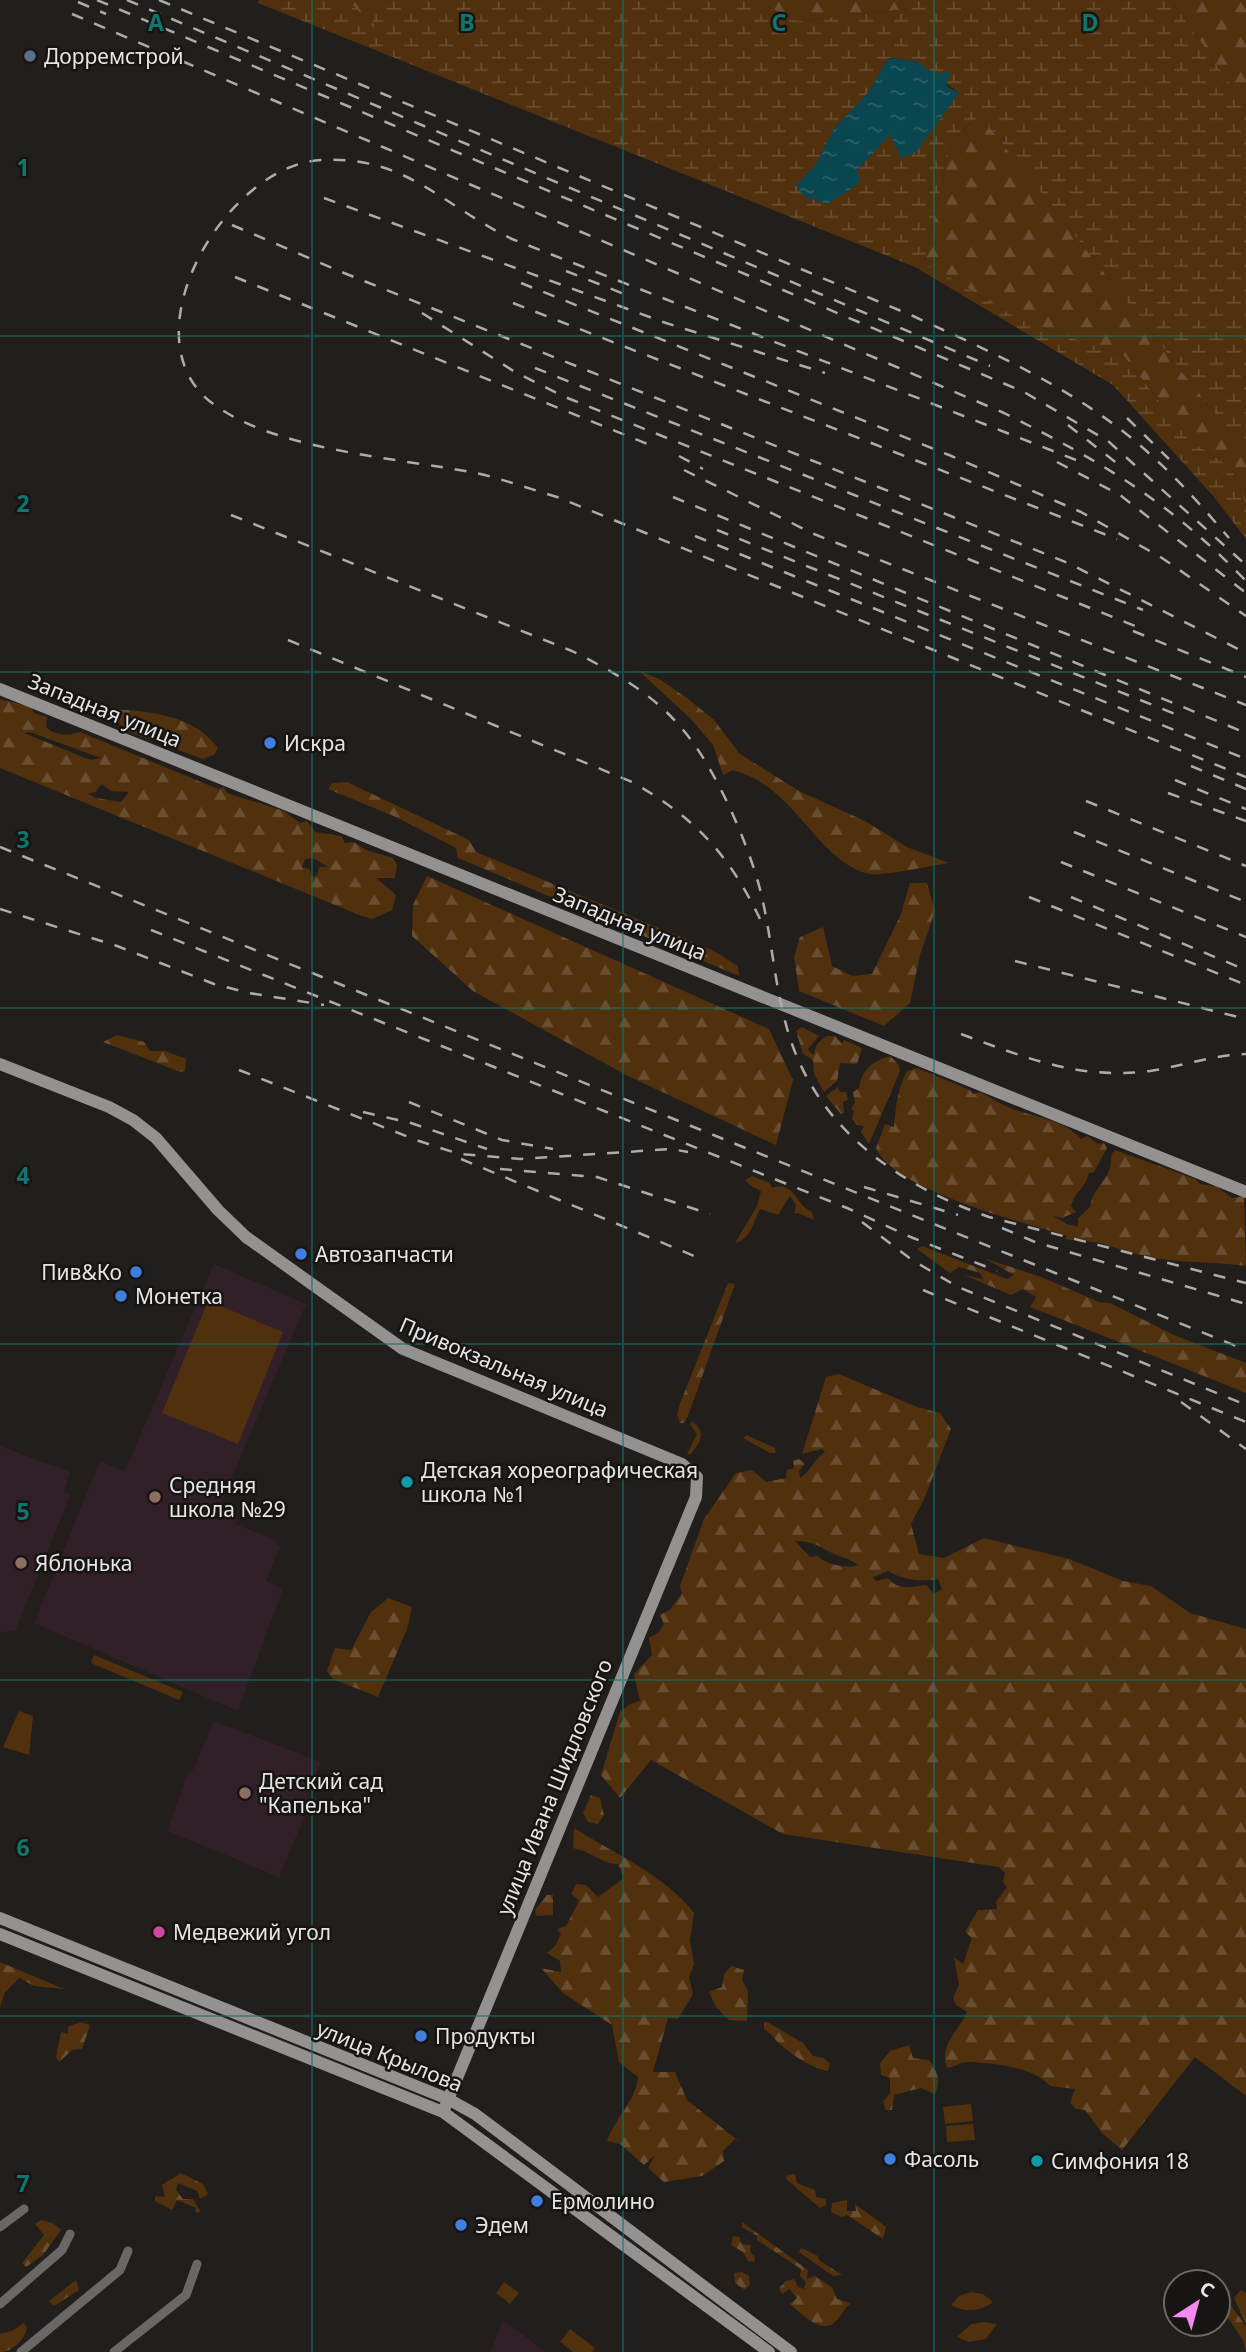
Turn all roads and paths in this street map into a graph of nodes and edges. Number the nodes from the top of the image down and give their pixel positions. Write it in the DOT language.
graph roads {
  1 [pos="0,689"];
  2 [pos="0,1064"];
  3 [pos="1246,1192"];
  4 [pos="697,1477"];
  5 [pos="0,1918"];
  6 [pos="0,1934"];
  7 [pos="448,2099"];
  8 [pos="443,2112"];
  9 [pos="24,2209"];
  10 [pos="0,2227"];
  11 [pos="70,2234"];
  12 [pos="128,2251"];
  13 [pos="197,2264"];
  14 [pos="0,2304"];
  15 [pos="21,2352"];
  16 [pos="114,2352"];
  17 [pos="769,2352"];
  18 [pos="791,2352"];
  1 -- 3 [label="street, Западная улица"];
  2 -- 4 [label="street, Привокзальная улица"];
  4 -- 7 [label="street, улица Ивана Шидловского"];
  5 -- 7 [label="street, улица Крылова"];
  6 -- 8 [label="street, улица Крылова"];
  7 -- 8 [label="street, улица Ивана Шидловского"];
  7 -- 18 [label="street, улица Крылова"];
  8 -- 17 [label="street, улица Крылова"];
  9 -- 10 [label="street"];
  11 -- 14 [label="street"];
  12 -- 15 [label="street"];
  13 -- 16 [label="street"];
}
